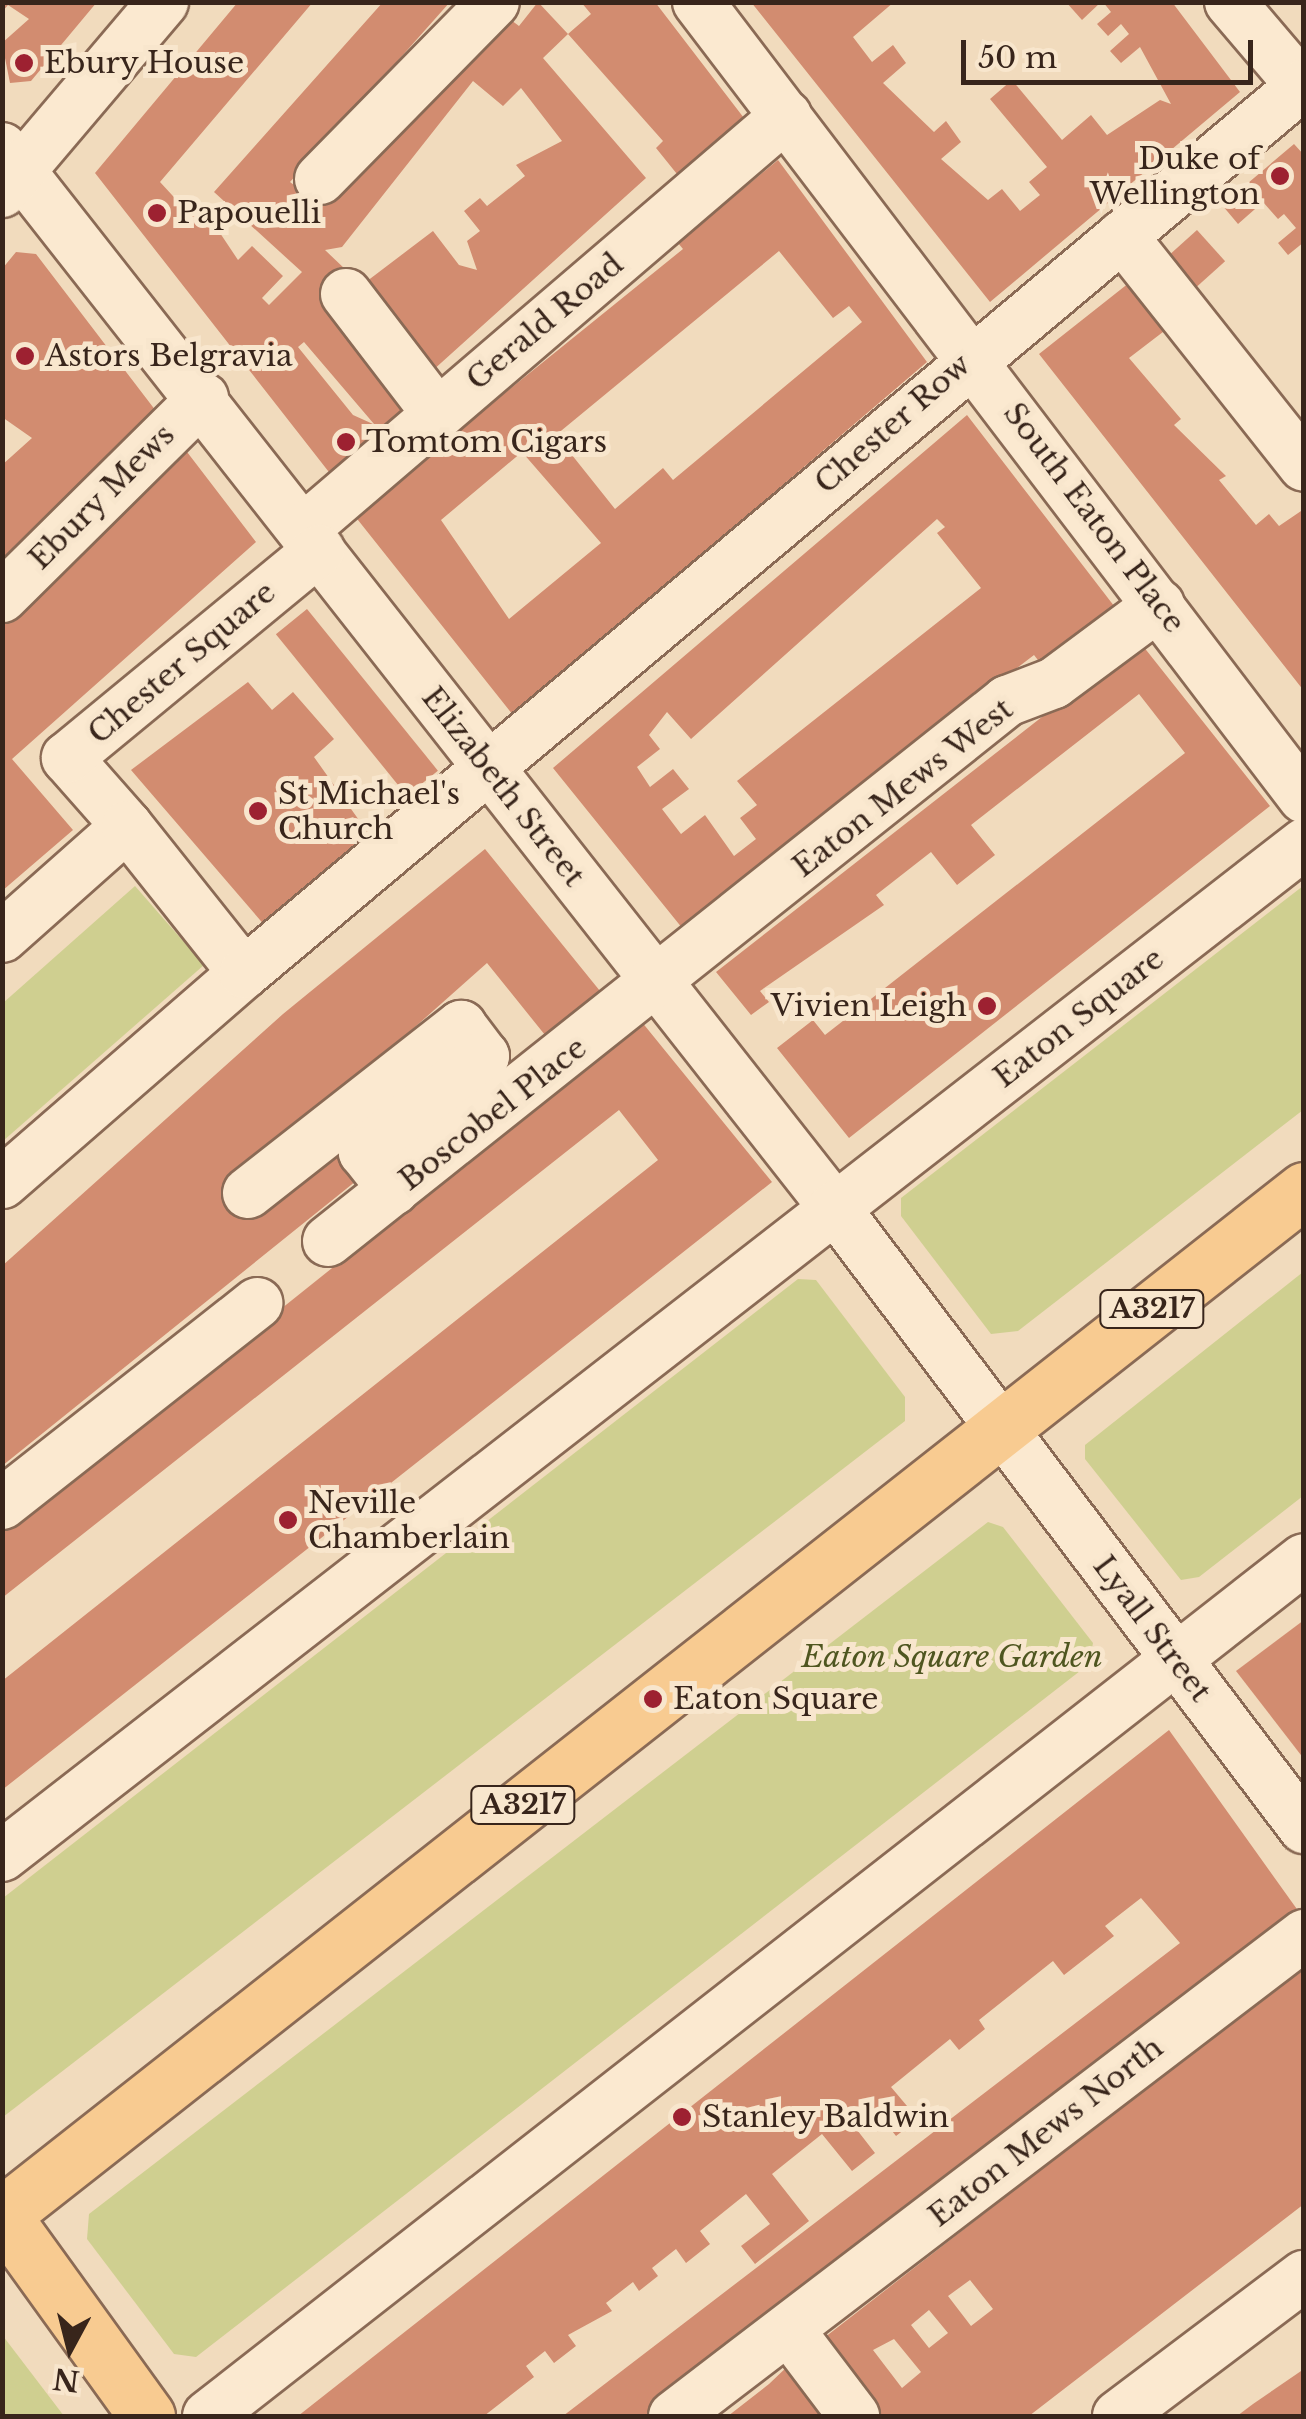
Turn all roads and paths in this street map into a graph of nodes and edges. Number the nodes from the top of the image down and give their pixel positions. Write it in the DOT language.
graph roads {
  1 [pos="163,2"];
  2 [pos="494,2"];
  3 [pos="698,2"];
  4 [pos="1230,2"];
  5 [pos="1303,86"];
  6 [pos="786,116"];
  7 [pos="10,169"];
  8 [pos="320,178"];
  9 [pos="1122,236"];
  10 [pos="346,294"];
  11 [pos="972,356"];
  12 [pos="203,398"];
  13 [pos="437,413"];
  14 [pos="1304,466"];
  15 [pos="312,539"];
  16 [pos="2,597"];
  17 [pos="1159,605"];
  18 [pos="490,771"];
  19 [pos="1304,798"];
  20 [pos="127,826"];
  21 [pos="1304,844"];
  22 [pos="2,937"];
  23 [pos="244,973"];
  24 [pos="658,987"];
  25 [pos="2,1183"];
  26 [pos="394,1190"];
  27 [pos="1304,1190"];
  28 [pos="248,1193"];
  29 [pos="834,1207"];
  30 [pos="328,1241"];
  31 [pos="257,1303"];
  32 [pos="1000,1428"];
  33 [pos="2,1504"];
  34 [pos="1304,1559"];
  35 [pos="1176,1660"];
  36 [pos="1304,1828"];
  37 [pos="2,1856"];
  38 [pos="1304,1934"];
  39 [pos="3,2215"];
  40 [pos="1304,2276"];
  41 [pos="789,2330"];
  42 [pos="147,2416"];
  43 [pos="208,2416"];
  44 [pos="674,2416"];
  45 [pos="854,2416"];
  46 [pos="1118,2416"];
  1 -- 7 [label="street"];
  2 -- 8 [label="street"];
  3 -- 6 [label="street, South Eaton Place"];
  4 -- 5 [label="street"];
  5 -- 9 [label="street, Chester Row"];
  6 -- 11 [label="street, South Eaton Place"];
  6 -- 13 [label="street, Gerald Road"];
  7 -- 12 [label="street, Elizabeth Street"];
  9 -- 11 [label="street, Chester Row"];
  9 -- 14 [label="street"];
  10 -- 13 [label="street"];
  11 -- 17 [label="street, South Eaton Place"];
  11 -- 18 [label="street, Chester Row"];
  12 -- 15 [label="street, Elizabeth Street"];
  12 -- 16 [label="street, Ebury Mews"];
  13 -- 15 [label="street, Gerald Road"];
  15 -- 18 [label="street, Elizabeth Street"];
  15 -- 20 [label="street, Chester Square"];
  17 -- 19 [label="street, South Eaton Place"];
  17 -- 24 [label="street, Eaton Mews West"];
  18 -- 23 [label="street"];
  18 -- 24 [label="street, Elizabeth Street"];
  20 -- 22 [label="street"];
  20 -- 23 [label="street, Chester Square"];
  21 -- 29 [label="street, Eaton Square"];
  23 -- 25 [label="street"];
  24 -- 26 [label="street, Boscobel Place"];
  24 -- 29 [label="street, Elizabeth Street"];
  26 -- 28 [label="street"];
  26 -- 30 [label="street, Boscobel Place"];
  27 -- 32 [label="main road, A3217"];
  29 -- 32 [label="street, Elizabeth Street"];
  29 -- 37 [label="street, Eaton Square"];
  31 -- 33 [label="street"];
  32 -- 35 [label="street, Lyall Street"];
  32 -- 39 [label="main road, A3217"];
  34 -- 35 [label="street"];
  35 -- 36 [label="street, Lyall Street"];
  35 -- 43 [label="street"];
  38 -- 41 [label="street, Eaton Mews North"];
  39 -- 42 [label="main road"];
  40 -- 46 [label="street"];
  41 -- 44 [label="street, Eaton Mews North"];
  41 -- 45 [label="street"];
}
